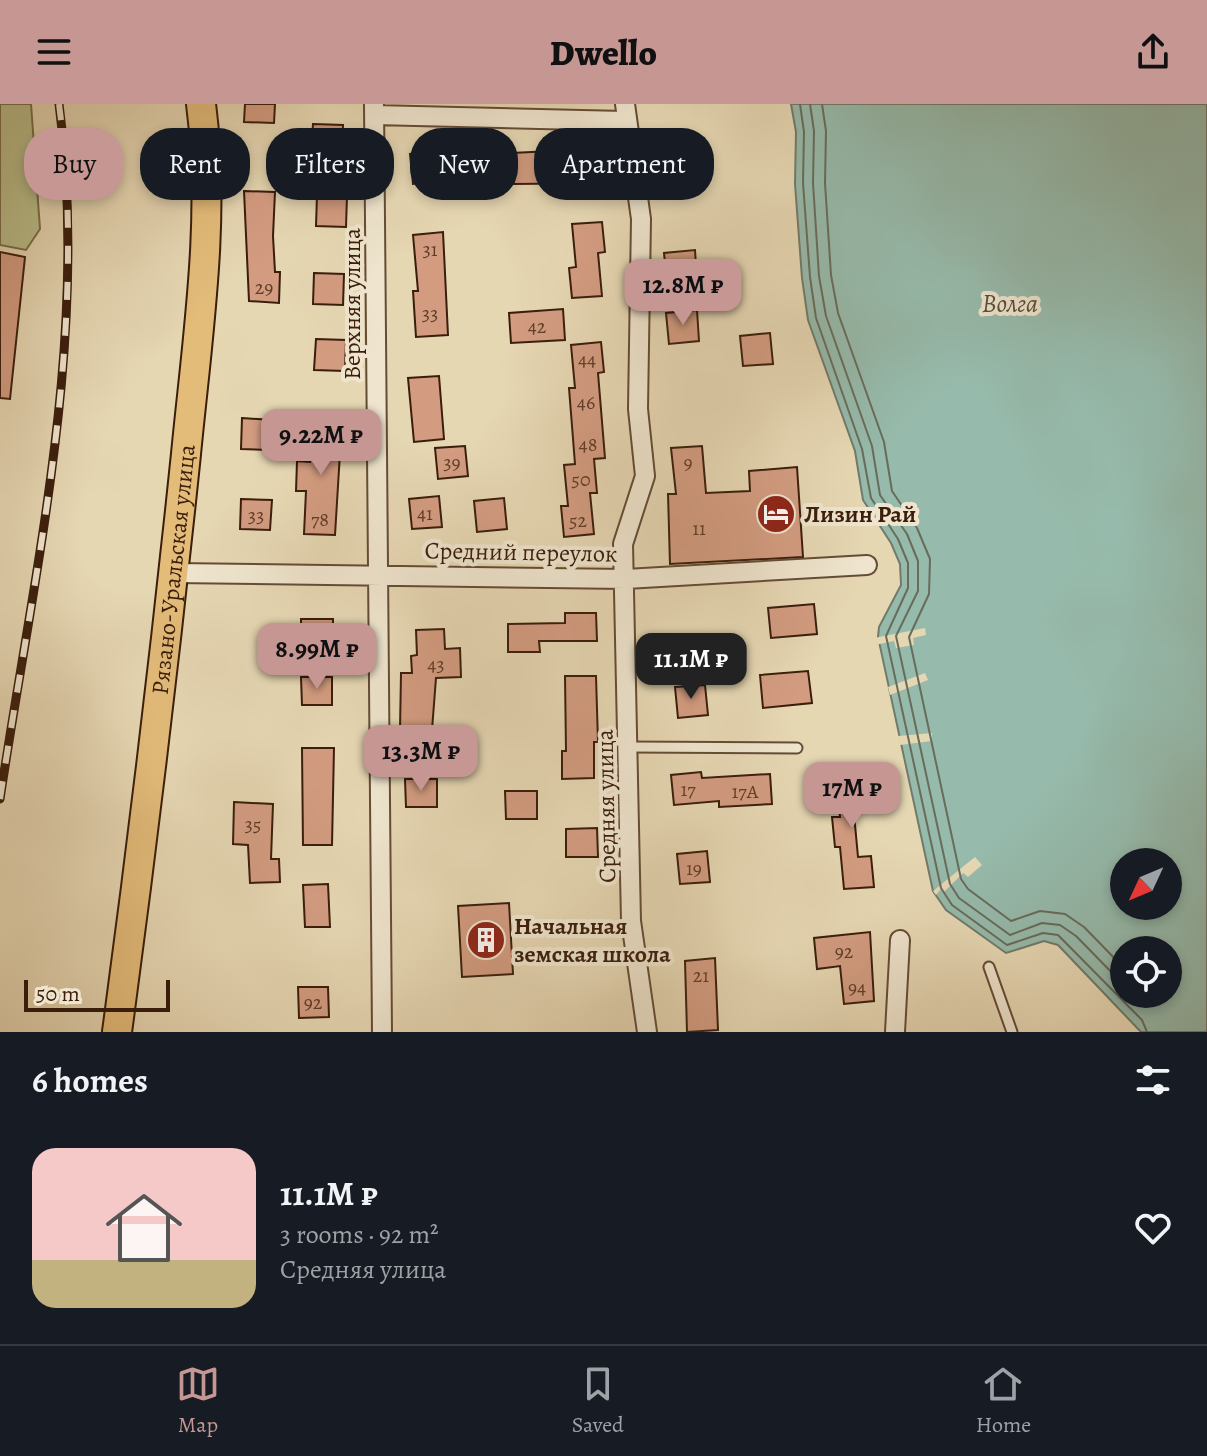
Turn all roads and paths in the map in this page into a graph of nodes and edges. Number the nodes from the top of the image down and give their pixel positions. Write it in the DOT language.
graph roads {
  1 [pos="201,104"];
  2 [pos="374,110"];
  3 [pos="624,112"];
  4 [pos="867,565"];
  5 [pos="174,573"];
  6 [pos="377,573"];
  7 [pos="626,579"];
  8 [pos="629,747"];
  9 [pos="797,748"];
  10 [pos="900,940"];
  11 [pos="989,967"];
  12 [pos="117,1032"];
  13 [pos="382,1032"];
  14 [pos="647,1032"];
  15 [pos="895,1032"];
  16 [pos="1012,1032"];
  1 -- 5 [label="main road, Рязано-Уральская улица"];
  2 -- 3 [label="street"];
  2 -- 6 [label="street, Верхняя улица"];
  3 -- 7 [label="street, Средняя улица"];
  4 -- 7 [label="street, Средний переулок"];
  5 -- 6 [label="street, Средний переулок"];
  5 -- 12 [label="main road, Рязано-Уральская улица"];
  6 -- 7 [label="street, Средний переулок"];
  6 -- 13 [label="street, Верхняя улица"];
  7 -- 8 [label="street, Средняя улица"];
  8 -- 9 [label="lane"];
  8 -- 14 [label="street, Средняя улица"];
  10 -- 15 [label="street"];
  11 -- 16 [label="lane"];
}
